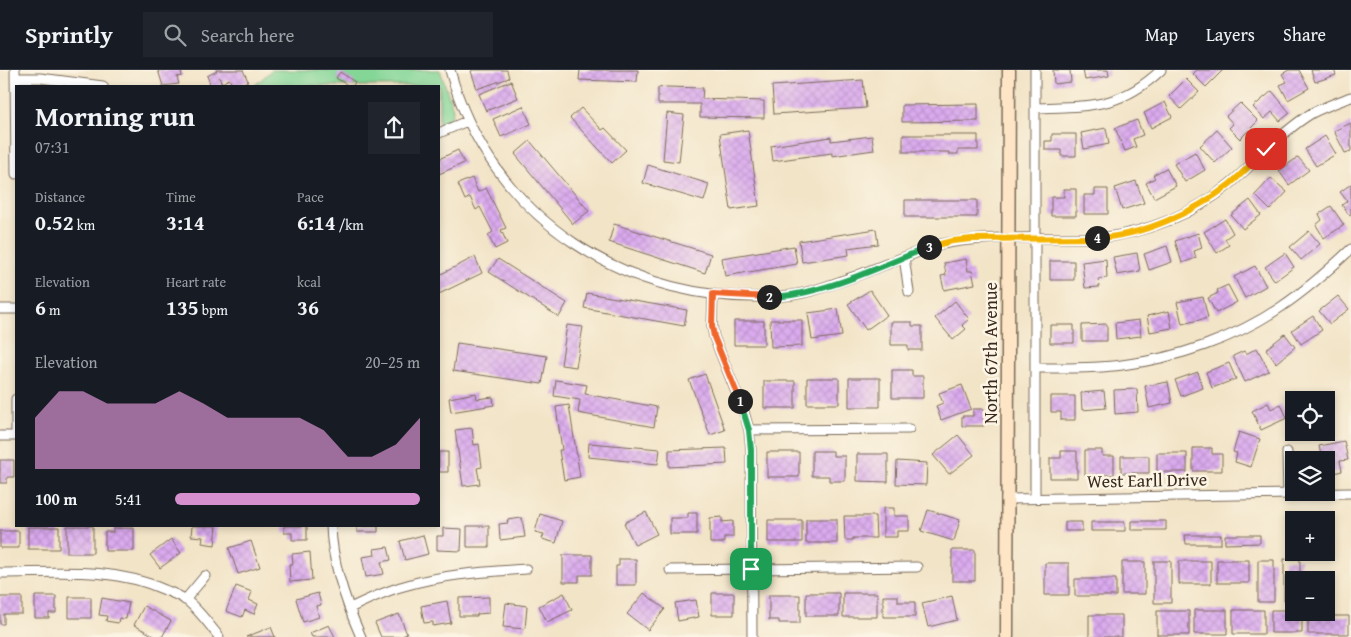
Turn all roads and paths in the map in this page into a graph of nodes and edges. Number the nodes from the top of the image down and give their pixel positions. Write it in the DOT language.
graph roads {
  1 [pos="450,70"];
  2 [pos="1009,70"];
  3 [pos="1035,70"];
  4 [pos="1161,70"];
  5 [pos="15,74"];
  6 [pos="95,85"];
  7 [pos="1351,97"];
  8 [pos="1035,108"];
  9 [pos="467,120"];
  10 [pos="440,133"];
  11 [pos="1008,238"];
  12 [pos="1035,239"];
  13 [pos="1351,249"];
  14 [pos="904,257"];
  15 [pos="909,292"];
  16 [pos="713,294"];
  17 [pos="0,309"];
  18 [pos="15,309"];
  19 [pos="1035,368"];
  20 [pos="749,430"];
  21 [pos="909,430"];
  22 [pos="0,436"];
  23 [pos="15,436"];
  24 [pos="1335,493"];
  25 [pos="1351,493"];
  26 [pos="1285,494"];
  27 [pos="1035,498"];
  28 [pos="1006,499"];
  29 [pos="331,527"];
  30 [pos="917,567"];
  31 [pos="526,569"];
  32 [pos="751,569"];
  33 [pos="670,570"];
  34 [pos="0,574"];
  35 [pos="205,576"];
  36 [pos="185,600"];
  37 [pos="350,608"];
  38 [pos="219,637"];
  39 [pos="361,637"];
  40 [pos="752,637"];
  41 [pos="1007,637"];
  1 -- 9 [label="street"];
  2 -- 11 [label="main road, North 67th Avenue"];
  3 -- 8 [label="street"];
  4 -- 8 [label="street"];
  5 -- 6 [label="street"];
  7 -- 12 [label="street"];
  8 -- 12 [label="street"];
  9 -- 10 [label="street"];
  9 -- 16 [label="street"];
  11 -- 12 [label="street"];
  11 -- 14 [label="street"];
  11 -- 28 [label="main road, North 67th Avenue"];
  12 -- 19 [label="street"];
  13 -- 19 [label="street"];
  14 -- 15 [label="street"];
  14 -- 16 [label="street"];
  16 -- 20 [label="street"];
  17 -- 18 [label="street"];
  19 -- 27 [label="street"];
  20 -- 21 [label="street"];
  20 -- 32 [label="street"];
  22 -- 23 [label="street"];
  24 -- 25 [label="street, West Earll Drive"];
  26 -- 27 [label="street, West Earll Drive"];
  27 -- 28 [label="street, West Earll Drive"];
  28 -- 41 [label="main road, North 67th Avenue"];
  29 -- 37 [label="street"];
  30 -- 32 [label="street"];
  31 -- 37 [label="street"];
  32 -- 33 [label="street"];
  32 -- 40 [label="street"];
  34 -- 36 [label="street"];
  35 -- 36 [label="street"];
  36 -- 38 [label="street"];
  37 -- 39 [label="street"];
}
